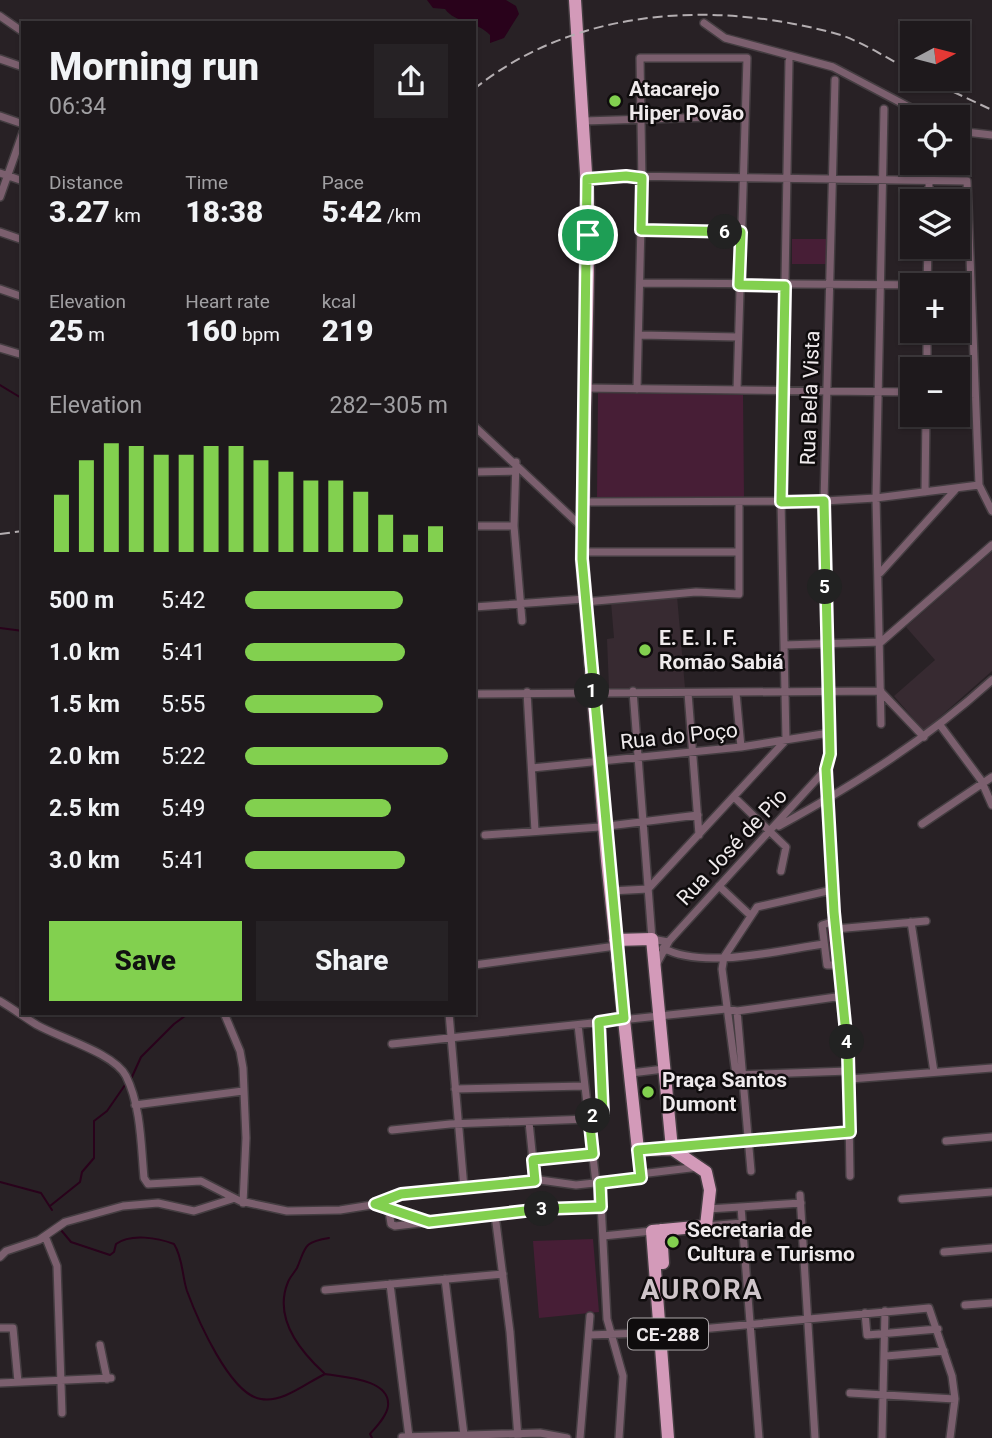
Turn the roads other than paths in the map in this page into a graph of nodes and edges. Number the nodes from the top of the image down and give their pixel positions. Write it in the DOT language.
graph roads {
  1 [pos="575,0"];
  2 [pos="0,16"];
  3 [pos="704,23"];
  4 [pos="21,31"];
  5 [pos="0,59"];
  6 [pos="789,61"];
  7 [pos="21,65"];
  8 [pos="835,80"];
  9 [pos="906,105"];
  10 [pos="884,108"];
  11 [pos="0,116"];
  12 [pos="744,116"];
  13 [pos="641,118"];
  14 [pos="584,121"];
  15 [pos="21,123"];
  16 [pos="970,132"];
  17 [pos="992,135"];
  18 [pos="21,137"];
  19 [pos="4,175"];
  20 [pos="929,175"];
  21 [pos="642,178"];
  22 [pos="742,178"];
  23 [pos="587,179"];
  24 [pos="786,179"];
  25 [pos="831,179"];
  26 [pos="883,179"];
  27 [pos="21,180"];
  28 [pos="929,180"];
  29 [pos="929,189"];
  30 [pos="0,197"];
  31 [pos="641,230"];
  32 [pos="0,232"];
  33 [pos="741,232"];
  34 [pos="21,239"];
  35 [pos="970,273"];
  36 [pos="640,283"];
  37 [pos="830,284"];
  38 [pos="881,284"];
  39 [pos="900,284"];
  40 [pos="739,285"];
  41 [pos="785,286"];
  42 [pos="970,287"];
  43 [pos="0,289"];
  44 [pos="21,296"];
  45 [pos="639,335"];
  46 [pos="738,337"];
  47 [pos="0,348"];
  48 [pos="21,354"];
  49 [pos="583,388"];
  50 [pos="637,389"];
  51 [pos="737,390"];
  52 [pos="782,390"];
  53 [pos="828,391"];
  54 [pos="878,392"];
  55 [pos="900,392"];
  56 [pos="970,394"];
  57 [pos="975,394"];
  58 [pos="926,427"];
  59 [pos="476,428"];
  60 [pos="516,462"];
  61 [pos="516,471"];
  62 [pos="476,472"];
  63 [pos="979,485"];
  64 [pos="957,488"];
  65 [pos="925,492"];
  66 [pos="876,498"];
  67 [pos="824,501"];
  68 [pos="583,502"];
  69 [pos="739,502"];
  70 [pos="781,502"];
  71 [pos="992,512"];
  72 [pos="476,526"];
  73 [pos="514,526"];
  74 [pos="582,527"];
  75 [pos="992,545"];
  76 [pos="582,552"];
  77 [pos="739,552"];
  78 [pos="880,573"];
  79 [pos="585,601"];
  80 [pos="520,605"];
  81 [pos="476,607"];
  82 [pos="522,621"];
  83 [pos="881,642"];
  84 [pos="783,645"];
  85 [pos="827,645"];
  86 [pos="992,680"];
  87 [pos="592,691"];
  88 [pos="633,691"];
  89 [pos="881,691"];
  90 [pos="527,692"];
  91 [pos="688,692"];
  92 [pos="828,692"];
  93 [pos="736,693"];
  94 [pos="785,693"];
  95 [pos="476,694"];
  96 [pos="881,724"];
  97 [pos="940,725"];
  98 [pos="829,733"];
  99 [pos="924,737"];
  100 [pos="786,740"];
  101 [pos="741,747"];
  102 [pos="693,753"];
  103 [pos="638,759"];
  104 [pos="598,763"];
  105 [pos="532,768"];
  106 [pos="826,769"];
  107 [pos="992,776"];
  108 [pos="982,783"];
  109 [pos="734,797"];
  110 [pos="829,799"];
  111 [pos="992,805"];
  112 [pos="698,815"];
  113 [pos="643,822"];
  114 [pos="922,824"];
  115 [pos="604,826"];
  116 [pos="535,831"];
  117 [pos="771,831"];
  118 [pos="485,835"];
  119 [pos="699,835"];
  120 [pos="781,871"];
  121 [pos="719,886"];
  122 [pos="648,889"];
  123 [pos="832,890"];
  124 [pos="610,891"];
  125 [pos="751,916"];
  126 [pos="926,921"];
  127 [pos="911,922"];
  128 [pos="835,925"];
  129 [pos="652,939"];
  130 [pos="616,943"];
  131 [pos="824,944"];
  132 [pos="666,945"];
  133 [pos="724,957"];
  134 [pos="476,965"];
  135 [pos="839,965"];
  136 [pos="656,986"];
  137 [pos="843,996"];
  138 [pos="0,1001"];
  139 [pos="726,1009"];
  140 [pos="737,1011"];
  141 [pos="21,1014"];
  142 [pos="23,1015"];
  143 [pos="449,1015"];
  144 [pos="660,1015"];
  145 [pos="225,1016"];
  146 [pos="624,1018"];
  147 [pos="599,1022"];
  148 [pos="578,1025"];
  149 [pos="453,1039"];
  150 [pos="392,1044"];
  151 [pos="992,1068"];
  152 [pos="664,1069"];
  153 [pos="934,1072"];
  154 [pos="631,1073"];
  155 [pos="849,1075"];
  156 [pos="743,1076"];
  157 [pos="585,1086"];
  158 [pos="455,1089"];
  159 [pos="243,1091"];
  160 [pos="135,1105"];
  161 [pos="589,1117"];
  162 [pos="529,1122"];
  163 [pos="459,1125"];
  164 [pos="392,1130"];
  165 [pos="850,1132"];
  166 [pos="992,1137"];
  167 [pos="946,1141"];
  168 [pos="747,1142"];
  169 [pos="672,1149"];
  170 [pos="638,1150"];
  171 [pos="593,1154"];
  172 [pos="533,1160"];
  173 [pos="700,1167"];
  174 [pos="751,1171"];
  175 [pos="640,1176"];
  176 [pos="850,1176"];
  177 [pos="535,1181"];
  178 [pos="598,1183"];
  179 [pos="464,1188"];
  180 [pos="992,1192"];
  181 [pos="902,1199"];
  182 [pos="240,1201"];
  183 [pos="378,1205"];
  184 [pos="601,1207"];
  185 [pos="741,1207"];
  186 [pos="708,1209"];
  187 [pos="495,1215"];
  188 [pos="429,1222"];
  189 [pos="742,1223"];
  190 [pos="706,1226"];
  191 [pos="657,1231"];
  192 [pos="45,1236"];
  193 [pos="603,1236"];
  194 [pos="992,1248"];
  195 [pos="944,1252"];
  196 [pos="0,1257"];
  197 [pos="503,1274"];
  198 [pos="445,1279"];
  199 [pos="390,1284"];
  200 [pos="325,1290"];
  201 [pos="992,1303"];
  202 [pos="965,1305"];
  203 [pos="885,1311"];
  204 [pos="865,1313"];
  205 [pos="590,1316"];
  206 [pos="809,1319"];
  207 [pos="750,1325"];
  208 [pos="0,1328"];
  209 [pos="938,1329"];
  210 [pos="664,1332"];
  211 [pos="886,1334"];
  212 [pos="589,1335"];
  213 [pos="610,1335"];
  214 [pos="100,1345"];
  215 [pos="944,1351"];
  216 [pos="886,1356"];
  217 [pos="60,1381"];
  218 [pos="18,1382"];
  219 [pos="0,1383"];
  220 [pos="850,1393"];
  221 [pos="885,1396"];
  222 [pos="955,1399"];
  223 [pos="62,1413"];
  224 [pos="464,1435"];
  225 [pos="518,1436"];
  226 [pos="405,1437"];
  227 [pos="567,1438"];
  228 [pos="580,1438"];
  229 [pos="619,1438"];
  230 [pos="668,1438"];
  231 [pos="674,1438"];
  232 [pos="759,1438"];
  233 [pos="815,1438"];
  234 [pos="882,1438"];
  235 [pos="950,1438"];
  1 -- 14 [label="main road"];
  2 -- 4 [label="street"];
  3 -- 9 [label="street"];
  5 -- 7 [label="street"];
  6 -- 24 [label="street"];
  8 -- 25 [label="street, Rua Bela Vista"];
  10 -- 26 [label="street"];
  11 -- 15 [label="street"];
  12 -- 13 [label="street"];
  12 -- 13 [label="street"];
  12 -- 22 [label="street"];
  13 -- 14 [label="street"];
  13 -- 21 [label="street"];
  14 -- 23 [label="main road"];
  16 -- 17 [label="street"];
  18 -- 19 [label="street"];
  19 -- 27 [label="street"];
  19 -- 30 [label="street"];
  20 -- 28 [label="street"];
  21 -- 22 [label="street"];
  21 -- 23 [label="street"];
  21 -- 31 [label="street"];
  22 -- 24 [label="street"];
  22 -- 33 [label="street"];
  23 -- 49 [label="main road"];
  24 -- 25 [label="street"];
  24 -- 41 [label="street"];
  25 -- 26 [label="street"];
  25 -- 37 [label="street, Rua Bela Vista"];
  26 -- 28 [label="street"];
  26 -- 38 [label="street"];
  28 -- 29 [label="street"];
  28 -- 35 [label="street"];
  31 -- 33 [label="street"];
  31 -- 36 [label="street"];
  32 -- 34 [label="street"];
  33 -- 40 [label="street"];
  36 -- 40 [label="street"];
  36 -- 45 [label="street"];
  37 -- 38 [label="street"];
  37 -- 41 [label="street"];
  37 -- 53 [label="street, Rua Bela Vista"];
  38 -- 39 [label="street"];
  38 -- 54 [label="street"];
  40 -- 41 [label="street"];
  40 -- 46 [label="street"];
  41 -- 52 [label="street"];
  42 -- 57 [label="street"];
  43 -- 44 [label="street"];
  45 -- 46 [label="street"];
  45 -- 50 [label="street"];
  46 -- 51 [label="street"];
  47 -- 48 [label="street"];
  49 -- 50 [label="street"];
  49 -- 68 [label="main road"];
  50 -- 51 [label="street"];
  51 -- 52 [label="street"];
  52 -- 53 [label="street"];
  52 -- 70 [label="street"];
  53 -- 54 [label="street"];
  53 -- 67 [label="street, Rua Bela Vista"];
  54 -- 55 [label="street"];
  54 -- 66 [label="street"];
  56 -- 57 [label="street"];
  57 -- 63 [label="street"];
  58 -- 65 [label="street"];
  59 -- 60 [label="street"];
  60 -- 61 [label="street"];
  60 -- 74 [label="street"];
  61 -- 62 [label="street"];
  61 -- 73 [label="street"];
  63 -- 64 [label="street"];
  63 -- 71 [label="street"];
  64 -- 65 [label="street"];
  64 -- 78 [label="street"];
  65 -- 66 [label="street"];
  66 -- 67 [label="street"];
  66 -- 78 [label="street"];
  67 -- 70 [label="street"];
  67 -- 85 [label="street, Rua Bela Vista"];
  68 -- 69 [label="street"];
  68 -- 74 [label="main road"];
  69 -- 70 [label="street"];
  69 -- 77 [label="street"];
  70 -- 84 [label="street"];
  72 -- 73 [label="street"];
  73 -- 80 [label="street"];
  74 -- 76 [label="main road"];
  75 -- 83 [label="street"];
  76 -- 77 [label="street"];
  76 -- 79 [label="main road"];
  77 -- 79 [label="street"];
  78 -- 83 [label="street"];
  79 -- 80 [label="street"];
  79 -- 87 [label="main road"];
  80 -- 81 [label="street"];
  80 -- 82 [label="street"];
  83 -- 85 [label="street"];
  83 -- 89 [label="street"];
  84 -- 85 [label="street"];
  84 -- 94 [label="street"];
  85 -- 92 [label="street, Rua Bela Vista"];
  86 -- 97 [label="street"];
  87 -- 88 [label="street"];
  87 -- 90 [label="street"];
  87 -- 104 [label="main road"];
  88 -- 91 [label="street"];
  88 -- 103 [label="street"];
  89 -- 92 [label="street"];
  89 -- 96 [label="street"];
  89 -- 99 [label="street"];
  90 -- 95 [label="street"];
  90 -- 105 [label="street"];
  91 -- 93 [label="street"];
  91 -- 102 [label="street"];
  92 -- 94 [label="street"];
  92 -- 98 [label="street, Rua Bela Vista"];
  93 -- 94 [label="street"];
  93 -- 101 [label="street"];
  94 -- 100 [label="street"];
  97 -- 99 [label="street"];
  97 -- 108 [label="street"];
  98 -- 100 [label="street, Rua do Poço"];
  98 -- 106 [label="street, Rua Bela Vista"];
  99 -- 110 [label="street"];
  100 -- 101 [label="street, Rua do Poço"];
  100 -- 109 [label="street"];
  101 -- 102 [label="street, Rua do Poço"];
  102 -- 103 [label="street, Rua do Poço"];
  102 -- 112 [label="street"];
  103 -- 104 [label="street, Rua do Poço"];
  103 -- 113 [label="street"];
  104 -- 105 [label="street, Rua do Poço"];
  104 -- 115 [label="main road"];
  105 -- 116 [label="street"];
  106 -- 110 [label="street, Rua Bela Vista"];
  106 -- 117 [label="street, Rua José de Pio"];
  107 -- 108 [label="street"];
  108 -- 111 [label="street"];
  108 -- 114 [label="street"];
  109 -- 117 [label="street"];
  109 -- 119 [label="street"];
  110 -- 117 [label="street"];
  110 -- 123 [label="street, Rua Bela Vista"];
  112 -- 113 [label="street"];
  112 -- 119 [label="street"];
  113 -- 115 [label="street"];
  113 -- 122 [label="street"];
  115 -- 116 [label="street"];
  115 -- 124 [label="main road"];
  116 -- 118 [label="street"];
  117 -- 120 [label="street"];
  117 -- 121 [label="street, Rua José de Pio"];
  119 -- 122 [label="street"];
  121 -- 125 [label="street"];
  121 -- 132 [label="street, Rua José de Pio"];
  122 -- 124 [label="street"];
  122 -- 129 [label="street"];
  123 -- 125 [label="street"];
  123 -- 128 [label="street, Rua Bela Vista"];
  124 -- 130 [label="main road"];
  125 -- 133 [label="street"];
  126 -- 127 [label="street"];
  127 -- 128 [label="street"];
  127 -- 153 [label="street"];
  128 -- 131 [label="street"];
  128 -- 135 [label="street, Rua Bela Vista"];
  129 -- 130 [label="main road"];
  129 -- 132 [label="street"];
  129 -- 136 [label="main road"];
  130 -- 134 [label="street"];
  130 -- 146 [label="main road"];
  131 -- 133 [label="street"];
  131 -- 135 [label="street"];
  132 -- 133 [label="street"];
  132 -- 136 [label="street"];
  133 -- 139 [label="street"];
  135 -- 137 [label="street, Rua Bela Vista"];
  136 -- 144 [label="main road"];
  137 -- 140 [label="street"];
  137 -- 155 [label="street, Rua Bela Vista"];
  138 -- 141 [label="street"];
  139 -- 140 [label="street"];
  139 -- 144 [label="street"];
  139 -- 156 [label="street"];
  140 -- 156 [label="street"];
  142 -- 160 [label="street"];
  143 -- 149 [label="street"];
  144 -- 146 [label="street"];
  144 -- 152 [label="main road"];
  145 -- 159 [label="street"];
  146 -- 147 [label="street"];
  146 -- 154 [label="main road"];
  147 -- 148 [label="street"];
  147 -- 161 [label="street"];
  148 -- 149 [label="street"];
  148 -- 157 [label="street"];
  149 -- 150 [label="street"];
  149 -- 158 [label="street"];
  151 -- 153 [label="street"];
  152 -- 154 [label="street"];
  152 -- 169 [label="main road"];
  153 -- 155 [label="street"];
  154 -- 170 [label="main road"];
  155 -- 156 [label="street"];
  155 -- 165 [label="street, Rua Bela Vista"];
  156 -- 168 [label="street"];
  157 -- 158 [label="street"];
  157 -- 161 [label="street"];
  158 -- 163 [label="street"];
  159 -- 160 [label="street"];
  159 -- 182 [label="street"];
  160 -- 182 [label="street"];
  161 -- 162 [label="street"];
  161 -- 171 [label="street"];
  162 -- 163 [label="street"];
  162 -- 172 [label="street"];
  163 -- 164 [label="street"];
  163 -- 179 [label="street"];
  165 -- 168 [label="street"];
  165 -- 176 [label="street, Rua Bela Vista"];
  166 -- 167 [label="street"];
  168 -- 169 [label="street"];
  168 -- 174 [label="street"];
  169 -- 170 [label="main road"];
  169 -- 173 [label="main road"];
  170 -- 175 [label="street"];
  171 -- 172 [label="street"];
  171 -- 178 [label="street"];
  172 -- 177 [label="street"];
  173 -- 175 [label="street"];
  173 -- 186 [label="main road"];
  175 -- 178 [label="street"];
  177 -- 178 [label="street"];
  177 -- 179 [label="street"];
  178 -- 184 [label="street"];
  179 -- 183 [label="street"];
  180 -- 181 [label="street"];
  182 -- 183 [label="street"];
  182 -- 192 [label="street"];
  183 -- 188 [label="street"];
  183 -- 188 [label="street"];
  184 -- 187 [label="street"];
  184 -- 193 [label="street"];
  185 -- 186 [label="street"];
  185 -- 189 [label="street"];
  185 -- 206 [label="street"];
  186 -- 190 [label="main road"];
  187 -- 188 [label="street"];
  187 -- 197 [label="street"];
  189 -- 190 [label="street"];
  189 -- 207 [label="street"];
  190 -- 191 [label="main road"];
  191 -- 193 [label="street"];
  191 -- 210 [label="main road, CE-288"];
  192 -- 196 [label="street"];
  192 -- 217 [label="street"];
  193 -- 213 [label="street"];
  194 -- 195 [label="street"];
  197 -- 198 [label="street"];
  197 -- 225 [label="street"];
  198 -- 199 [label="street"];
  198 -- 224 [label="street"];
  199 -- 200 [label="street"];
  199 -- 226 [label="street"];
  201 -- 202 [label="street"];
  203 -- 204 [label="street"];
  203 -- 209 [label="street"];
  203 -- 211 [label="street"];
  204 -- 206 [label="street"];
  204 -- 211 [label="street"];
  205 -- 212 [label="street"];
  206 -- 207 [label="street"];
  206 -- 233 [label="street"];
  207 -- 210 [label="street"];
  207 -- 232 [label="street"];
  208 -- 218 [label="street"];
  209 -- 211 [label="street"];
  209 -- 215 [label="street"];
  210 -- 213 [label="street"];
  210 -- 230 [label="main road, CE-288"];
  210 -- 231 [label="main road, CE-288"];
  211 -- 216 [label="street"];
  212 -- 213 [label="street"];
  212 -- 228 [label="street"];
  213 -- 229 [label="street"];
  214 -- 217 [label="street"];
  215 -- 216 [label="street"];
  215 -- 222 [label="street"];
  216 -- 221 [label="street"];
  217 -- 218 [label="street"];
  217 -- 223 [label="street"];
  218 -- 219 [label="street"];
  220 -- 221 [label="street"];
  221 -- 222 [label="street"];
  221 -- 234 [label="street"];
  222 -- 235 [label="street"];
  224 -- 225 [label="street"];
  224 -- 226 [label="street"];
  225 -- 227 [label="street"];
}
